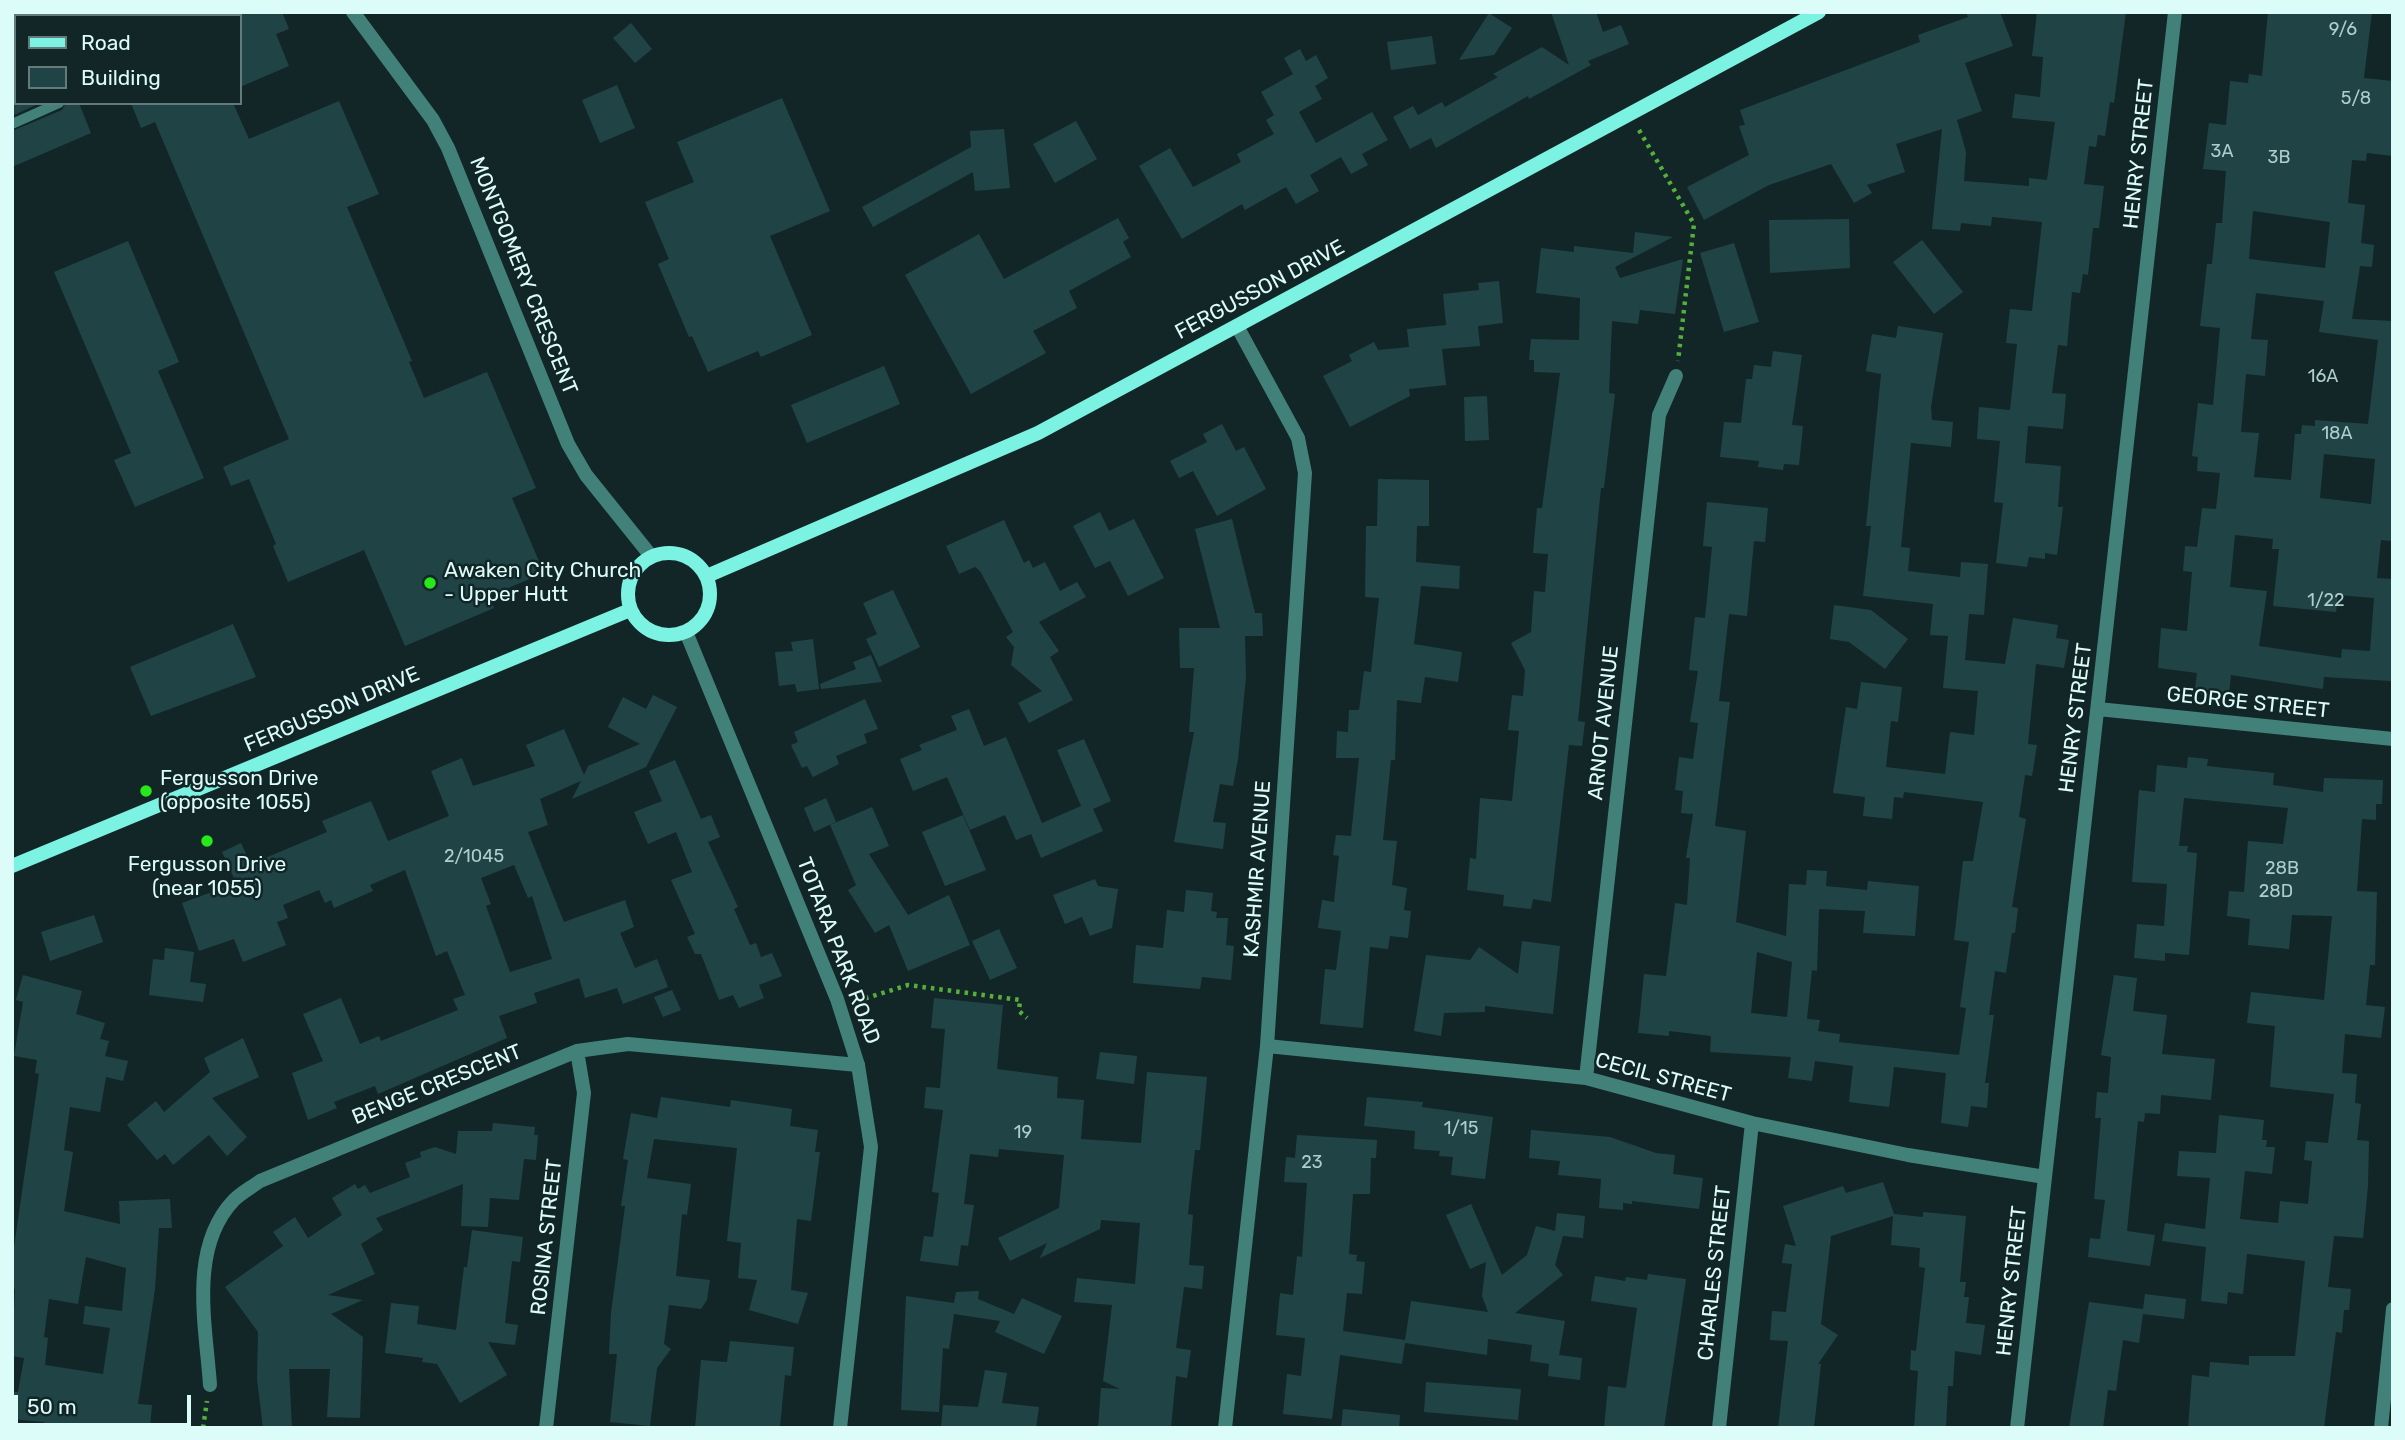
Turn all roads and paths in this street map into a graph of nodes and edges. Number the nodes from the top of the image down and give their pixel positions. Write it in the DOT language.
graph roads {
  1 [pos="353,12"];
  2 [pos="2175,12"];
  3 [pos="1814,14"];
  4 [pos="55,105"];
  5 [pos="1630,114"];
  6 [pos="12,124"];
  7 [pos="1237,326"];
  8 [pos="1676,376"];
  9 [pos="651,556"];
  10 [pos="707,576"];
  11 [pos="630,610"];
  12 [pos="686,632"];
  13 [pos="2098,709"];
  14 [pos="2393,739"];
  15 [pos="12,866"];
  16 [pos="839,1006"];
  17 [pos="1027,1018"];
  18 [pos="1267,1046"];
  19 [pos="576,1051"];
  20 [pos="858,1065"];
  21 [pos="1586,1078"];
  22 [pos="1752,1123"];
  23 [pos="2045,1177"];
  24 [pos="2393,1309"];
  25 [pos="210,1385"];
  26 [pos="203,1428"];
  27 [pos="546,1428"];
  28 [pos="840,1428"];
  29 [pos="1225,1428"];
  30 [pos="1719,1428"];
  31 [pos="2017,1428"];
  32 [pos="2381,1428"];
  1 -- 9 [label="street, MONTGOMERY CRESCENT"];
  2 -- 13 [label="street, HENRY STREET"];
  3 -- 5 [label="main road, FERGUSSON DRIVE"];
  4 -- 6 [label="lane"];
  5 -- 7 [label="main road, FERGUSSON DRIVE"];
  5 -- 8 [label="path"];
  7 -- 10 [label="main road, FERGUSSON DRIVE"];
  7 -- 18 [label="street, KASHMIR AVENUE"];
  8 -- 21 [label="street, ARNOT AVENUE"];
  9 -- 10 [label="main road"];
  9 -- 11 [label="main road"];
  10 -- 12 [label="main road"];
  11 -- 12 [label="main road"];
  11 -- 15 [label="main road, FERGUSSON DRIVE"];
  12 -- 16 [label="street, TOTARA PARK ROAD"];
  13 -- 14 [label="street, GEORGE STREET"];
  13 -- 23 [label="street, HENRY STREET"];
  16 -- 17 [label="path"];
  16 -- 20 [label="street, TOTARA PARK ROAD"];
  18 -- 21 [label="street, CECIL STREET"];
  18 -- 29 [label="street, KASHMIR AVENUE"];
  19 -- 20 [label="street, BENGE CRESCENT"];
  19 -- 25 [label="street, BENGE CRESCENT"];
  19 -- 27 [label="street, ROSINA STREET"];
  20 -- 28 [label="street, TOTARA PARK ROAD"];
  21 -- 22 [label="street, CECIL STREET"];
  22 -- 23 [label="street, CECIL STREET"];
  22 -- 30 [label="street, CHARLES STREET"];
  23 -- 31 [label="street, HENRY STREET"];
  24 -- 32 [label="street"];
  25 -- 26 [label="path"];
}
